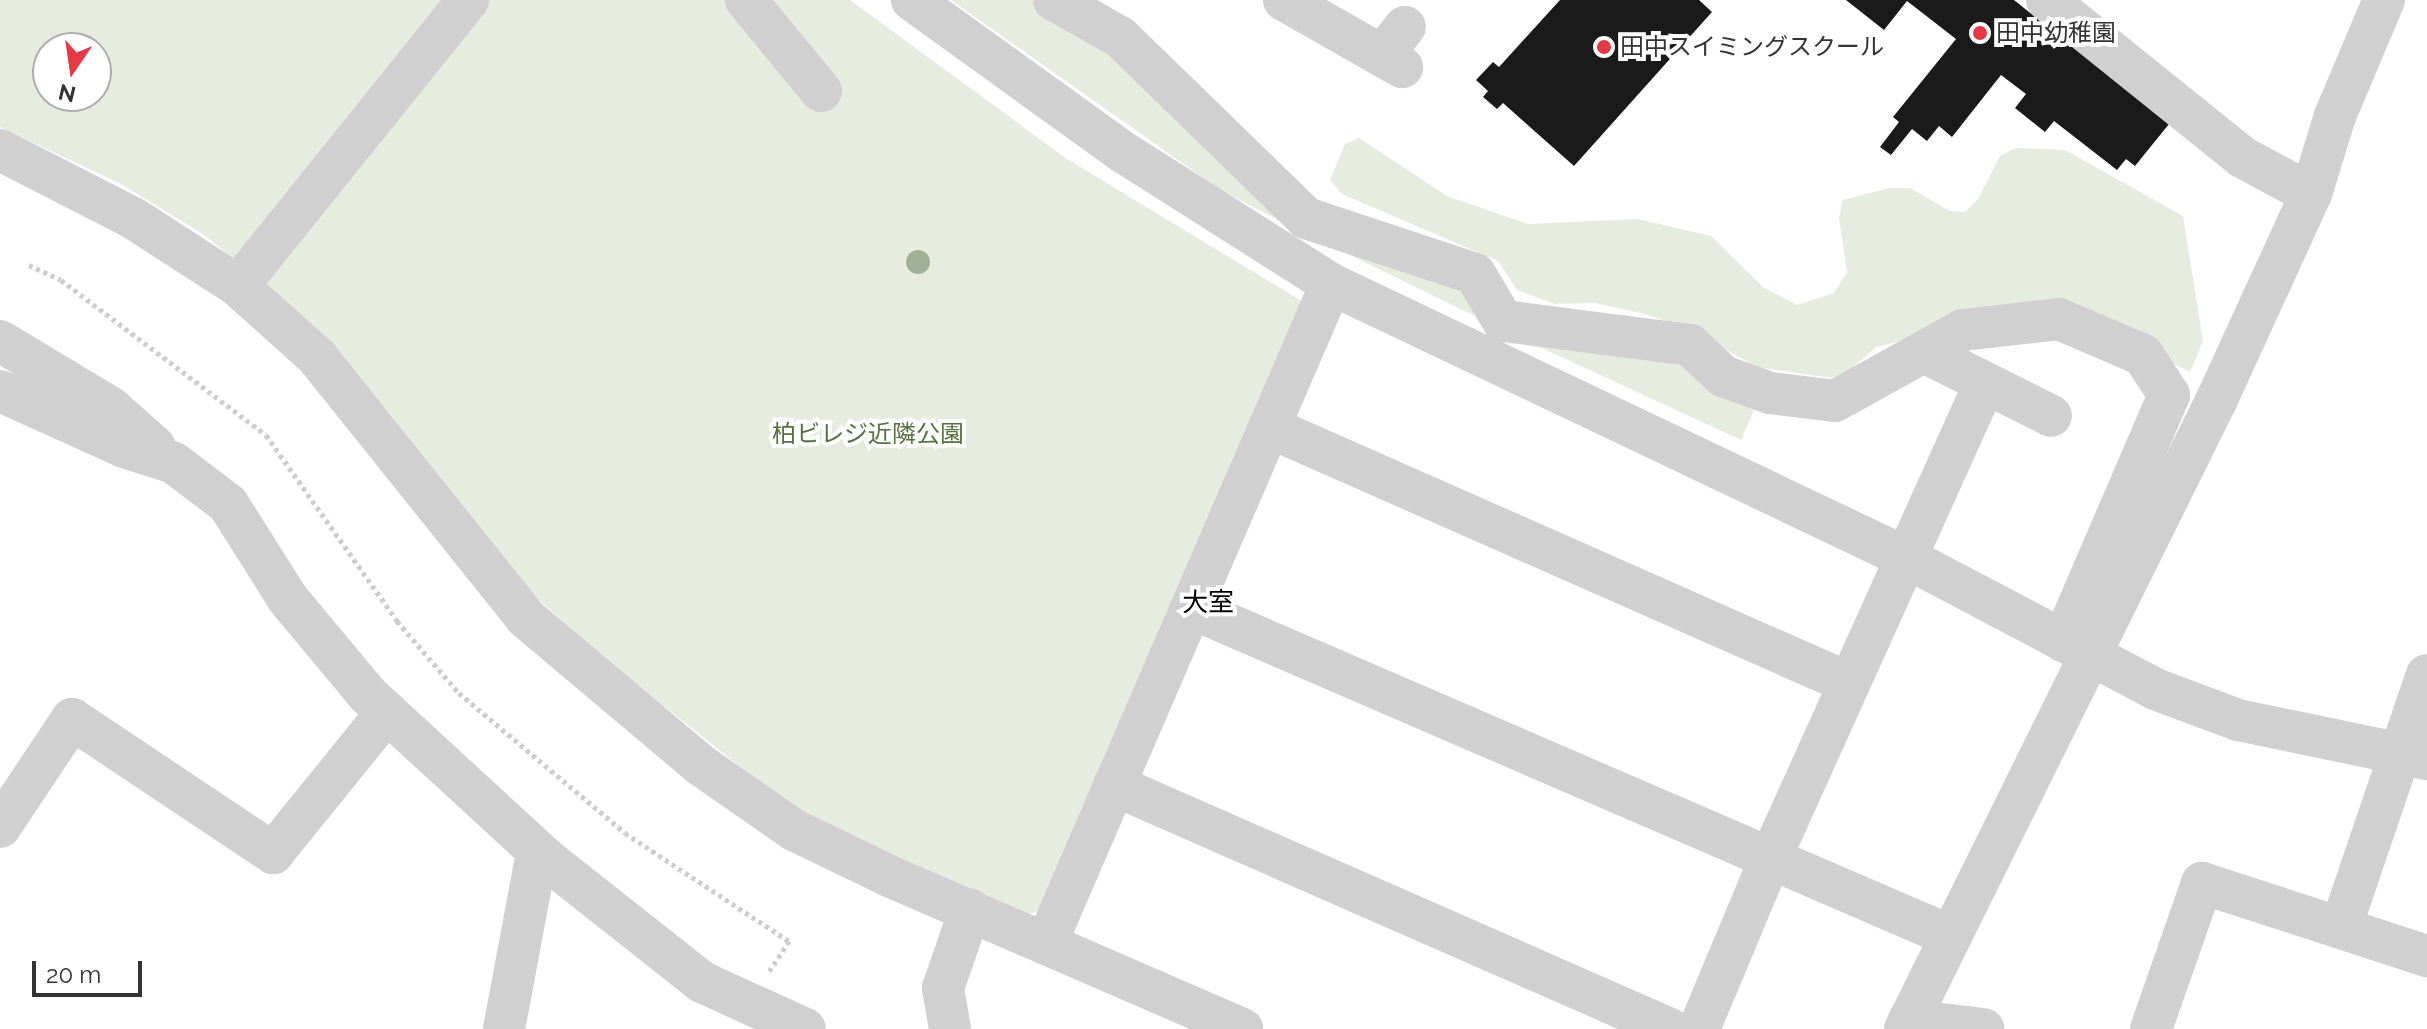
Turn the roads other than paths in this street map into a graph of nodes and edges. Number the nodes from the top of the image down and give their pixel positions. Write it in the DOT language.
graph roads {
  1 [pos="468,0"];
  2 [pos="746,0"];
  3 [pos="1054,0"];
  4 [pos="1284,0"];
  5 [pos="2047,0"];
  6 [pos="2384,0"];
  7 [pos="917,1"];
  8 [pos="1396,50"];
  9 [pos="821,91"];
  10 [pos="0,150"];
  11 [pos="2311,194"];
  12 [pos="1306,218"];
  13 [pos="1285,255"];
  14 [pos="1331,284"];
  15 [pos="238,286"];
  16 [pos="1495,339"];
  17 [pos="0,341"];
  18 [pos="1924,352"];
  19 [pos="1985,383"];
  20 [pos="0,391"];
  21 [pos="2051,416"];
  22 [pos="1269,427"];
  23 [pos="174,463"];
  24 [pos="1905,557"];
  25 [pos="1191,608"];
  26 [pos="2075,647"];
  27 [pos="2427,675"];
  28 [pos="1849,683"];
  29 [pos="387,712"];
  30 [pos="2414,754"];
  31 [pos="1114,785"];
  32 [pos="0,827"];
  33 [pos="1771,857"];
  34 [pos="545,858"];
  35 [pos="970,910"];
  36 [pos="2341,927"];
  37 [pos="1948,935"];
  38 [pos="1046,944"];
  39 [pos="2427,956"];
  40 [pos="1907,1024"];
  41 [pos="504,1029"];
  42 [pos="805,1029"];
  43 [pos="950,1029"];
  44 [pos="1242,1029"];
  45 [pos="1670,1029"];
  46 [pos="1699,1029"];
  47 [pos="1983,1029"];
  48 [pos="2151,1029"];
  1 -- 15 [label="street"];
  2 -- 9 [label="street"];
  3 -- 12 [label="street"];
  4 -- 8 [label="street"];
  5 -- 11 [label="street"];
  6 -- 11 [label="street"];
  7 -- 13 [label="street"];
  10 -- 15 [label="street"];
  11 -- 26 [label="street"];
  12 -- 13 [label="street"];
  12 -- 16 [label="street"];
  13 -- 14 [label="street"];
  14 -- 16 [label="street"];
  14 -- 22 [label="street"];
  15 -- 35 [label="street"];
  16 -- 18 [label="street"];
  16 -- 24 [label="street"];
  17 -- 23 [label="street"];
  18 -- 19 [label="street"];
  18 -- 26 [label="street"];
  19 -- 21 [label="street"];
  19 -- 24 [label="street"];
  20 -- 23 [label="street"];
  22 -- 25 [label="street"];
  22 -- 28 [label="street"];
  23 -- 29 [label="street"];
  24 -- 26 [label="street"];
  24 -- 28 [label="street"];
  25 -- 31 [label="street"];
  25 -- 33 [label="street"];
  26 -- 30 [label="street"];
  26 -- 37 [label="street"];
  27 -- 30 [label="street"];
  28 -- 33 [label="street"];
  29 -- 32 [label="street"];
  29 -- 34 [label="street"];
  30 -- 36 [label="street"];
  31 -- 38 [label="street"];
  31 -- 45 [label="street"];
  33 -- 37 [label="street"];
  33 -- 46 [label="street"];
  34 -- 41 [label="street"];
  34 -- 42 [label="street"];
  35 -- 38 [label="street"];
  35 -- 43 [label="street"];
  36 -- 39 [label="street"];
  36 -- 48 [label="street"];
  37 -- 40 [label="street"];
  38 -- 44 [label="street"];
  40 -- 47 [label="street"];
}
